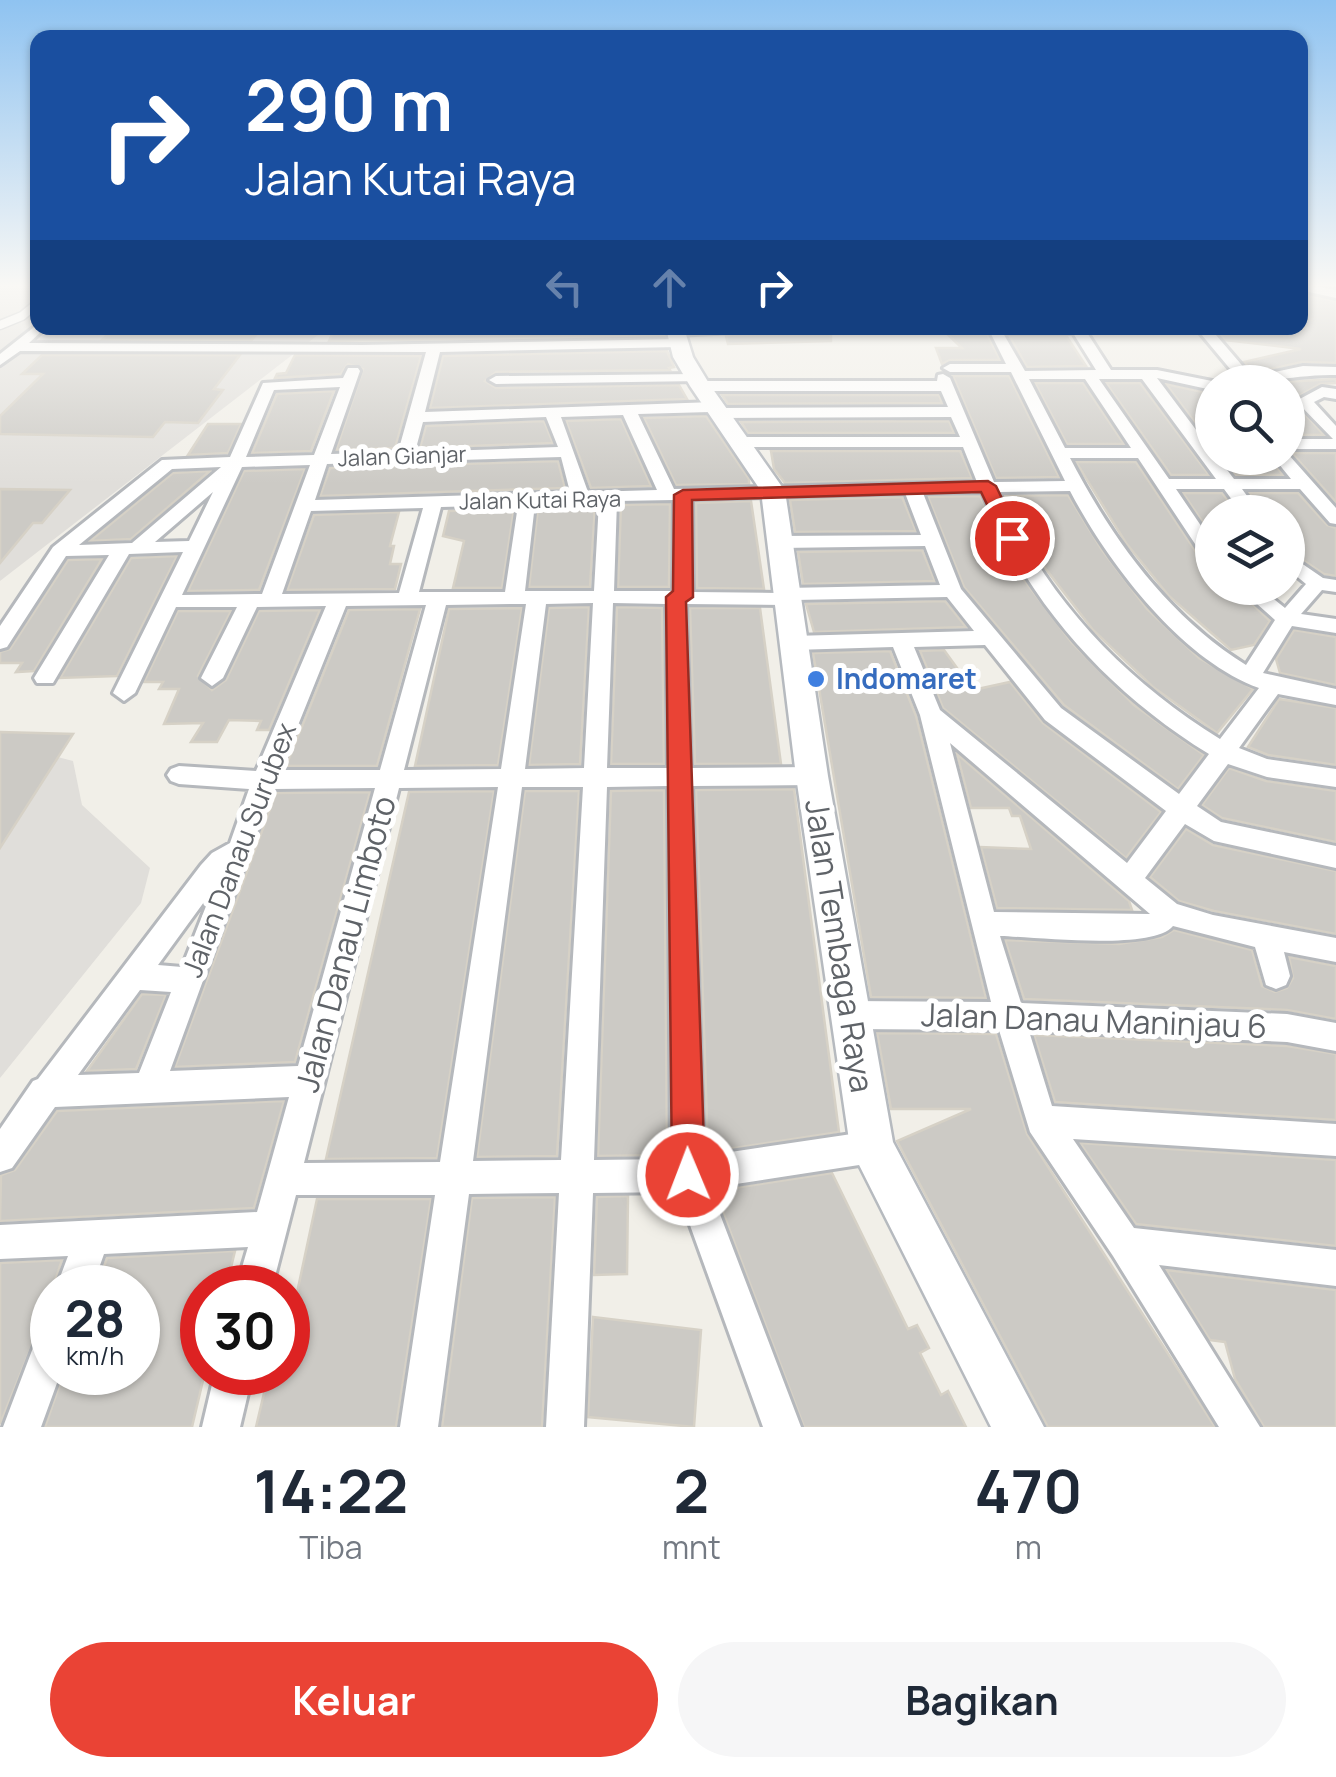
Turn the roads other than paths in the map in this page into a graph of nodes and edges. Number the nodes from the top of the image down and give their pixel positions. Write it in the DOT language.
graph roads {
  1 [pos="361,351"];
  2 [pos="433,351"];
  3 [pos="501,351"];
  4 [pos="684,351"];
  5 [pos="1008,351"];
  6 [pos="1087,351"];
  7 [pos="1305,370"];
  8 [pos="1020,371"];
  9 [pos="1336,371"];
  10 [pos="1146,374"];
  11 [pos="1098,375"];
  12 [pos="946,377"];
  13 [pos="496,380"];
  14 [pos="1195,381"];
  15 [pos="350,382"];
  16 [pos="698,382"];
  17 [pos="1329,393"];
  18 [pos="629,410"];
  19 [pos="716,410"];
  20 [pos="957,412"];
  21 [pos="552,413"];
  22 [pos="489,415"];
  23 [pos="416,416"];
  24 [pos="1336,436"];
  25 [pos="738,442"];
  26 [pos="968,442"];
  27 [pos="1305,444"];
  28 [pos="1336,444"];
  29 [pos="568,452"];
  30 [pos="1062,453"];
  31 [pos="1144,453"];
  32 [pos="406,455"];
  33 [pos="323,458"];
  34 [pos="236,462"];
  35 [pos="1296,475"];
  36 [pos="1164,484"];
  37 [pos="1229,484"];
  38 [pos="1304,484"];
  39 [pos="988,486"];
  40 [pos="1078,486"];
  41 [pos="912,488"];
  42 [pos="773,490"];
  43 [pos="1237,495"];
  44 [pos="676,496"];
  45 [pos="595,500"];
  46 [pos="528,501"];
  47 [pos="433,502"];
  48 [pos="306,506"];
  49 [pos="1336,519"];
  50 [pos="1195,530"];
  51 [pos="929,540"];
  52 [pos="780,542"];
  53 [pos="196,546"];
  54 [pos="130,548"];
  55 [pos="60,550"];
  56 [pos="1326,584"];
  57 [pos="952,591"];
  58 [pos="604,597"];
  59 [pos="679,597"];
  60 [pos="786,597"];
  61 [pos="526,599"];
  62 [pos="260,600"];
  63 [pos="407,600"];
  64 [pos="436,600"];
  65 [pos="170,601"];
  66 [pos="1269,605"];
  67 [pos="335,606"];
  68 [pos="1286,619"];
  69 [pos="1336,626"];
  70 [pos="989,638"];
  71 [pos="901,640"];
  72 [pos="0,642"];
  73 [pos="793,643"];
  74 [pos="45,678"];
  75 [pos="212,678"];
  76 [pos="1261,680"];
  77 [pos="124,693"];
  78 [pos="1336,697"];
  79 [pos="930,715"];
  80 [pos="1222,751"];
  81 [pos="179,775"];
  82 [pos="681,776"];
  83 [pos="812,776"];
  84 [pos="595,777"];
  85 [pos="390,778"];
  86 [pos="510,778"];
  87 [pos="1336,778"];
  88 [pos="264,780"];
  89 [pos="1180,808"];
  90 [pos="242,850"];
  91 [pos="1336,857"];
  92 [pos="1128,882"];
  93 [pos="1168,913"];
  94 [pos="983,924"];
  95 [pos="1266,936"];
  96 [pos="1336,950"];
  97 [pos="1276,976"];
  98 [pos="134,977"];
  99 [pos="189,980"];
  100 [pos="850,1015"];
  101 [pos="1012,1016"];
  102 [pos="1336,1037"];
  103 [pos="310,1081"];
  104 [pos="148,1089"];
  105 [pos="44,1092"];
  106 [pos="1042,1121"];
  107 [pos="1336,1140"];
  108 [pos="872,1147"];
  109 [pos="0,1156"];
  110 [pos="283,1175"];
  111 [pos="688,1175"];
  112 [pos="575,1176"];
  113 [pos="454,1178"];
  114 [pos="268,1230"];
  115 [pos="92,1238"];
  116 [pos="0,1242"];
  117 [pos="1126,1244"];
  118 [pos="82,1265"];
  119 [pos="260,1265"];
  120 [pos="1336,1268"];
  121 [pos="34,1395"];
  122 [pos="229,1395"];
  123 [pos="22,1427"];
  124 [pos="221,1427"];
  125 [pos="419,1427"];
  126 [pos="565,1427"];
  127 [pos="782,1427"];
  128 [pos="1018,1427"];
  129 [pos="1242,1427"];
  1 -- 15 [label="street"];
  2 -- 23 [label="street"];
  3 -- 13 [label="street"];
  4 -- 16 [label="street, Jalan Tembaga Raya"];
  5 -- 8 [label="street"];
  6 -- 11 [label="street"];
  7 -- 9 [label="street"];
  8 -- 11 [label="street"];
  8 -- 12 [label="street"];
  8 -- 30 [label="street"];
  10 -- 11 [label="street"];
  10 -- 14 [label="street"];
  10 -- 37 [label="street"];
  11 -- 31 [label="street"];
  12 -- 16 [label="street"];
  12 -- 20 [label="street"];
  13 -- 16 [label="street"];
  13 -- 22 [label="street"];
  15 -- 33 [label="street"];
  15 -- 34 [label="street"];
  16 -- 19 [label="street, Jalan Tembaga Raya"];
  17 -- 24 [label="street"];
  18 -- 19 [label="street"];
  18 -- 21 [label="street"];
  18 -- 44 [label="street"];
  19 -- 20 [label="street"];
  19 -- 25 [label="street, Jalan Tembaga Raya"];
  20 -- 26 [label="street"];
  21 -- 22 [label="street"];
  21 -- 29 [label="street"];
  22 -- 23 [label="street"];
  23 -- 32 [label="street"];
  25 -- 26 [label="street"];
  25 -- 42 [label="street, Jalan Tembaga Raya"];
  26 -- 39 [label="street"];
  27 -- 28 [label="street"];
  29 -- 32 [label="street, Jalan Gianjar"];
  29 -- 45 [label="street"];
  30 -- 31 [label="street"];
  30 -- 40 [label="street"];
  31 -- 36 [label="street"];
  32 -- 33 [label="street, Jalan Gianjar"];
  33 -- 34 [label="street, Jalan Gianjar"];
  33 -- 48 [label="street"];
  34 -- 53 [label="street"];
  34 -- 54 [label="street"];
  34 -- 55 [label="street, Jalan Gianjar"];
  35 -- 38 [label="street"];
  36 -- 37 [label="street"];
  36 -- 50 [label="street"];
  37 -- 38 [label="street"];
  37 -- 43 [label="street"];
  38 -- 49 [label="street"];
  39 -- 40 [label="street, Jalan Kutai Raya"];
  39 -- 41 [label="street, Jalan Kutai Raya"];
  39 -- 80 [label="street"];
  40 -- 76 [label="street"];
  41 -- 42 [label="street, Jalan Kutai Raya"];
  41 -- 51 [label="street"];
  42 -- 44 [label="street, Jalan Kutai Raya"];
  42 -- 52 [label="street, Jalan Tembaga Raya"];
  44 -- 45 [label="street, Jalan Kutai Raya"];
  44 -- 59 [label="street"];
  45 -- 46 [label="street, Jalan Kutai Raya"];
  45 -- 58 [label="street"];
  46 -- 47 [label="street, Jalan Kutai Raya"];
  46 -- 61 [label="street"];
  47 -- 48 [label="street, Jalan Kutai Raya"];
  47 -- 63 [label="street"];
  48 -- 62 [label="street"];
  51 -- 52 [label="street"];
  51 -- 57 [label="street"];
  52 -- 60 [label="street, Jalan Tembaga Raya"];
  53 -- 54 [label="street"];
  53 -- 65 [label="street"];
  54 -- 55 [label="street"];
  54 -- 74 [label="street"];
  55 -- 72 [label="street, Jalan Gianjar"];
  56 -- 68 [label="street"];
  57 -- 60 [label="street"];
  57 -- 70 [label="street"];
  58 -- 59 [label="street"];
  58 -- 61 [label="street"];
  58 -- 84 [label="street"];
  59 -- 60 [label="street"];
  59 -- 82 [label="street"];
  60 -- 73 [label="street, Jalan Tembaga Raya"];
  61 -- 64 [label="street"];
  61 -- 86 [label="street"];
  62 -- 65 [label="street"];
  62 -- 67 [label="street"];
  62 -- 75 [label="street"];
  63 -- 64 [label="street"];
  63 -- 67 [label="street"];
  64 -- 85 [label="street, Jalan Danau Limboto"];
  65 -- 77 [label="street"];
  66 -- 68 [label="street"];
  67 -- 88 [label="street, Jalan Danau Surubex"];
  68 -- 69 [label="street"];
  68 -- 76 [label="street"];
  70 -- 71 [label="street"];
  70 -- 89 [label="street"];
  71 -- 73 [label="street"];
  71 -- 79 [label="street"];
  73 -- 83 [label="street, Jalan Tembaga Raya"];
  76 -- 78 [label="street"];
  76 -- 80 [label="street"];
  79 -- 92 [label="street"];
  79 -- 94 [label="street"];
  80 -- 87 [label="street"];
  80 -- 89 [label="street"];
  81 -- 88 [label="street"];
  82 -- 83 [label="street"];
  82 -- 84 [label="street"];
  82 -- 111 [label="street"];
  83 -- 100 [label="street, Jalan Tembaga Raya"];
  84 -- 86 [label="street"];
  84 -- 112 [label="street"];
  85 -- 86 [label="street"];
  85 -- 88 [label="street"];
  85 -- 103 [label="street, Jalan Danau Limboto"];
  86 -- 113 [label="street"];
  88 -- 90 [label="street, Jalan Danau Surubex"];
  89 -- 91 [label="street"];
  89 -- 92 [label="street"];
  90 -- 98 [label="street"];
  90 -- 99 [label="street, Jalan Danau Surubex"];
  92 -- 93 [label="street"];
  93 -- 94 [label="street"];
  93 -- 95 [label="street"];
  94 -- 101 [label="street"];
  95 -- 96 [label="street"];
  95 -- 97 [label="street"];
  98 -- 99 [label="street"];
  98 -- 105 [label="street"];
  99 -- 104 [label="street, Jalan Danau Surubex"];
  100 -- 101 [label="street, Jalan Danau Maninjau 6"];
  100 -- 108 [label="street, Jalan Tembaga Raya"];
  101 -- 102 [label="street, Jalan Danau Maninjau 6"];
  101 -- 106 [label="street"];
  103 -- 104 [label="street"];
  103 -- 110 [label="street, Jalan Danau Limboto"];
  104 -- 105 [label="street"];
  105 -- 109 [label="street"];
  106 -- 107 [label="street"];
  106 -- 117 [label="street"];
  108 -- 111 [label="street"];
  108 -- 128 [label="street, Jalan Tembaga Raya"];
  110 -- 113 [label="street"];
  110 -- 114 [label="street, Jalan Danau Limboto"];
  111 -- 112 [label="street"];
  111 -- 127 [label="street"];
  112 -- 113 [label="street"];
  112 -- 126 [label="street"];
  113 -- 125 [label="street"];
  114 -- 115 [label="street"];
  114 -- 119 [label="street, Jalan Danau Limboto"];
  115 -- 116 [label="street"];
  115 -- 118 [label="street"];
  117 -- 120 [label="street"];
  117 -- 129 [label="street"];
  121 -- 123 [label="street"];
  122 -- 124 [label="street"];
}
